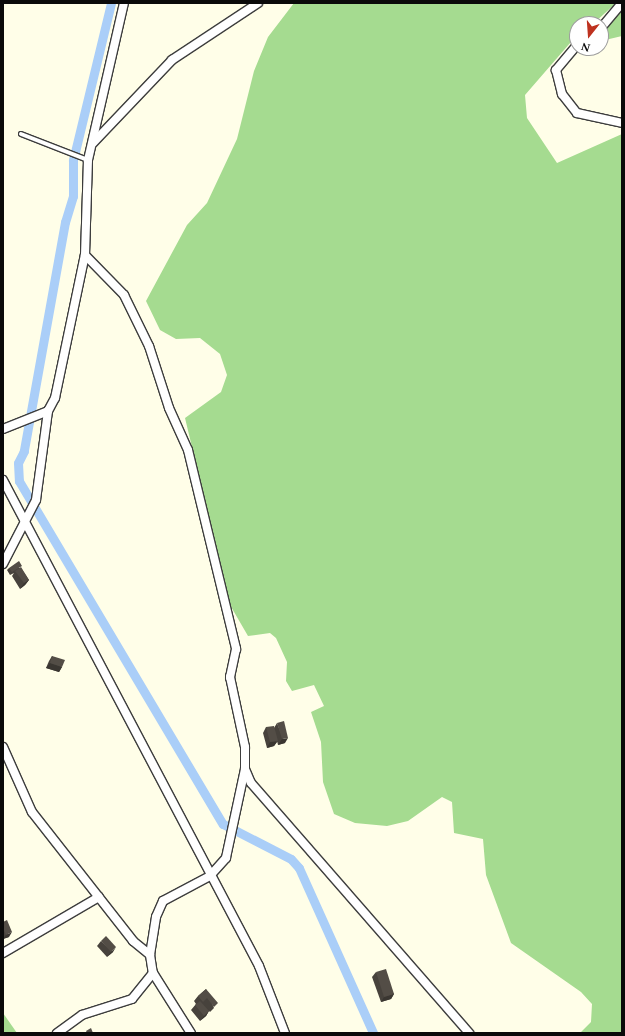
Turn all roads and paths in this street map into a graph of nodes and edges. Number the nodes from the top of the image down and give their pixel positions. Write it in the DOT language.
graph roads {
  1 [pos="124,3"];
  2 [pos="258,3"];
  3 [pos="622,3"];
  4 [pos="609,18"];
  5 [pos="569,55"];
  6 [pos="622,123"];
  7 [pos="21,134"];
  8 [pos="92,144"];
  9 [pos="88,160"];
  10 [pos="85,255"];
  11 [pos="48,411"];
  12 [pos="3,429"];
  13 [pos="3,480"];
  14 [pos="25,519"];
  15 [pos="3,564"];
  16 [pos="3,747"];
  17 [pos="245,769"];
  18 [pos="210,876"];
  19 [pos="99,897"];
  20 [pos="3,953"];
  21 [pos="150,955"];
  22 [pos="153,973"];
  23 [pos="57,1033"];
  24 [pos="190,1033"];
  25 [pos="285,1033"];
  26 [pos="469,1033"];
  1 -- 8 [label="street"];
  2 -- 8 [label="street"];
  3 -- 4 [label="street"];
  5 -- 6 [label="street"];
  7 -- 9 [label="lane"];
  8 -- 9 [label="street"];
  9 -- 10 [label="street"];
  10 -- 11 [label="street"];
  10 -- 17 [label="street"];
  11 -- 12 [label="street"];
  11 -- 14 [label="street"];
  13 -- 14 [label="street"];
  14 -- 15 [label="street"];
  14 -- 18 [label="street"];
  16 -- 19 [label="street"];
  17 -- 18 [label="street"];
  17 -- 26 [label="street"];
  18 -- 21 [label="street"];
  18 -- 25 [label="street"];
  19 -- 20 [label="street"];
  19 -- 21 [label="street"];
  21 -- 22 [label="street"];
  22 -- 23 [label="street"];
  22 -- 24 [label="street"];
}
